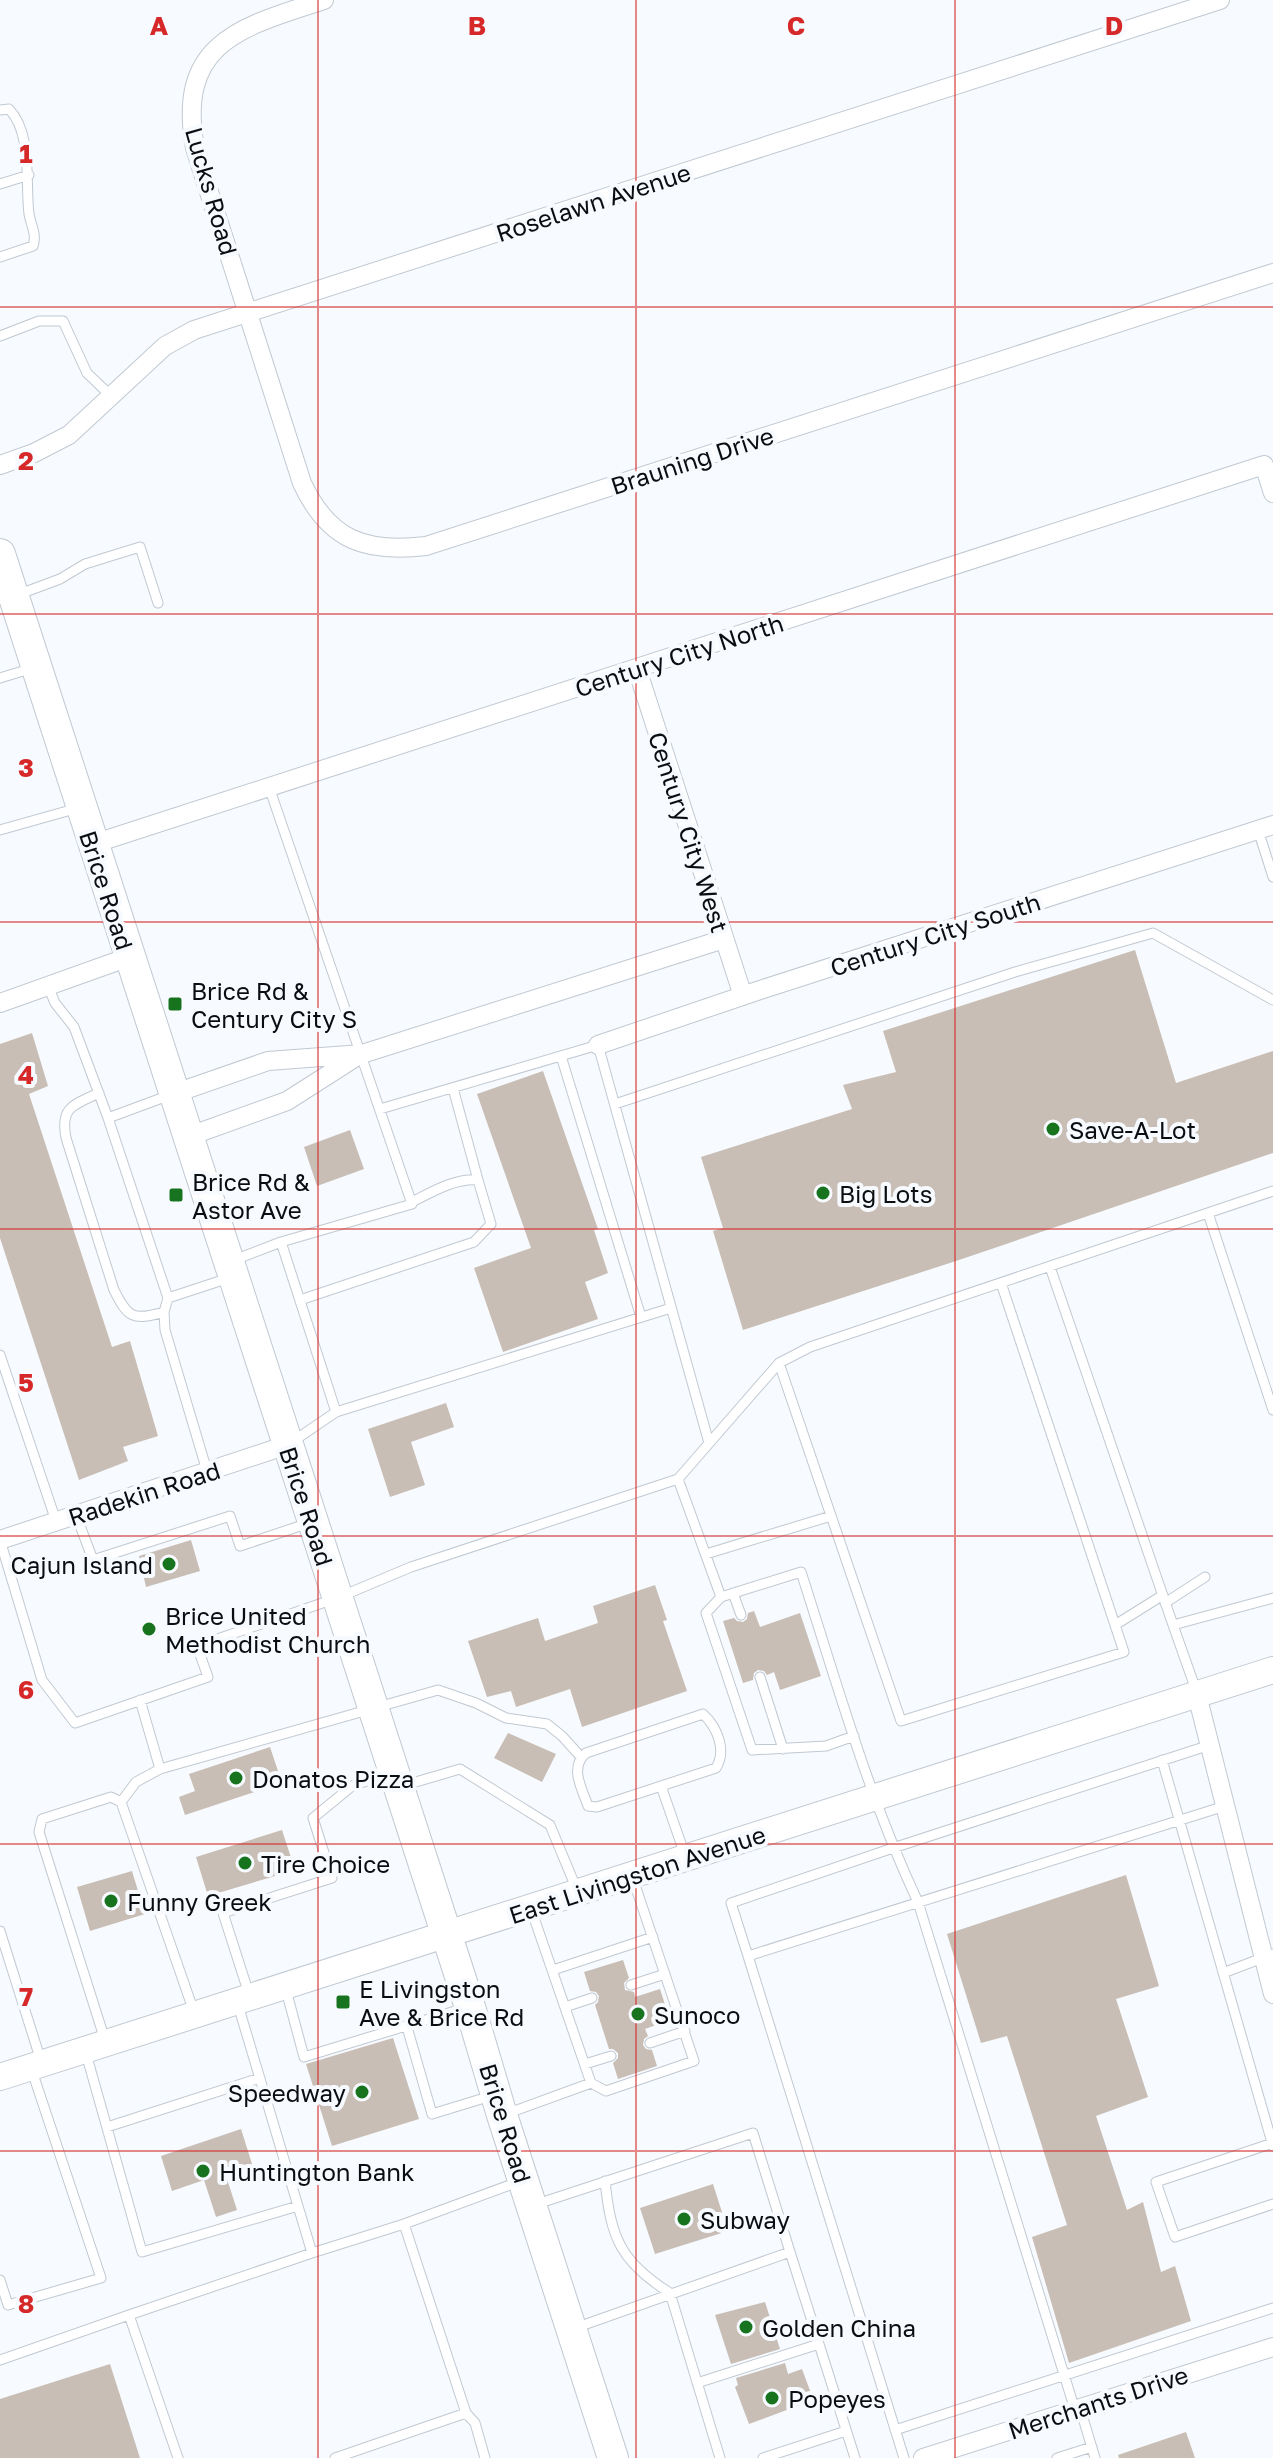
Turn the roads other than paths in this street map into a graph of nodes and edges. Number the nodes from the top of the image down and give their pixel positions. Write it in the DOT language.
graph roads {
  1 [pos="324,0"];
  2 [pos="1220,0"];
  3 [pos="0,110"];
  4 [pos="29,175"];
  5 [pos="0,184"];
  6 [pos="0,257"];
  7 [pos="1273,273"];
  8 [pos="248,313"];
  9 [pos="0,336"];
  10 [pos="111,396"];
  11 [pos="1269,463"];
  12 [pos="0,465"];
  13 [pos="1273,493"];
  14 [pos="0,554"];
  15 [pos="8,590"];
  16 [pos="158,603"];
  17 [pos="37,667"];
  18 [pos="637,669"];
  19 [pos="0,678"];
  20 [pos="269,787"];
  21 [pos="81,807"];
  22 [pos="1265,827"];
  23 [pos="0,830"];
  24 [pos="93,844"];
  25 [pos="1273,877"];
  26 [pos="724,939"];
  27 [pos="129,957"];
  28 [pos="48,986"];
  29 [pos="743,996"];
  30 [pos="1273,1000"];
  31 [pos="0,1003"];
  32 [pos="598,1045"];
  33 [pos="362,1054"];
  34 [pos="561,1056"];
  35 [pos="453,1088"];
  36 [pos="99,1093"];
  37 [pos="173,1094"];
  38 [pos="615,1104"];
  39 [pos="380,1109"];
  40 [pos="108,1118"];
  41 [pos="187,1137"];
  42 [pos="478,1180"];
  43 [pos="1273,1191"];
  44 [pos="412,1202"];
  45 [pos="1208,1213"];
  46 [pos="281,1242"];
  47 [pos="1050,1267"];
  48 [pos="230,1270"];
  49 [pos="1001,1283"];
  50 [pos="168,1298"];
  51 [pos="300,1300"];
  52 [pos="671,1308"];
  53 [pos="164,1312"];
  54 [pos="641,1317"];
  55 [pos="0,1355"];
  56 [pos="779,1363"];
  57 [pos="1273,1410"];
  58 [pos="336,1412"];
  59 [pos="709,1443"];
  60 [pos="287,1445"];
  61 [pos="207,1471"];
  62 [pos="678,1479"];
  63 [pos="76,1515"];
  64 [pos="831,1516"];
  65 [pos="56,1521"];
  66 [pos="312,1522"];
  67 [pos="0,1540"];
  68 [pos="706,1554"];
  69 [pos="1205,1577"];
  70 [pos="733,1593"];
  71 [pos="721,1597"];
  72 [pos="337,1598"];
  73 [pos="1273,1598"];
  74 [pos="1164,1599"];
  75 [pos="741,1615"];
  76 [pos="1115,1625"];
  77 [pos="1173,1625"];
  78 [pos="1273,1670"];
  79 [pos="760,1677"];
  80 [pos="1197,1695"];
  81 [pos="140,1700"];
  82 [pos="373,1709"];
  83 [pos="854,1736"];
  84 [pos="1210,1745"];
  85 [pos="783,1749"];
  86 [pos="581,1757"];
  87 [pos="1162,1760"];
  88 [pos="160,1769"];
  89 [pos="396,1780"];
  90 [pos="661,1786"];
  91 [pos="874,1799"];
  92 [pos="121,1802"];
  93 [pos="1225,1806"];
  94 [pos="1178,1819"];
  95 [pos="893,1848"];
  96 [pos="686,1859"];
  97 [pos="632,1876"];
  98 [pos="578,1893"];
  99 [pos="918,1902"];
  100 [pos="531,1908"];
  101 [pos="0,1931"];
  102 [pos="447,1934"];
  103 [pos="653,1937"];
  104 [pos="748,1956"];
  105 [pos="1268,1956"];
  106 [pos="553,1970"];
  107 [pos="1223,1973"];
  108 [pos="665,1974"];
  109 [pos="631,1985"];
  110 [pos="285,1986"];
  111 [pos="1273,1994"];
  112 [pos="592,1998"];
  113 [pos="244,2000"];
  114 [pos="470,2007"];
  115 [pos="565,2007"];
  116 [pos="195,2015"];
  117 [pos="407,2027"];
  118 [pos="685,2031"];
  119 [pos="650,2043"];
  120 [pos="95,2047"];
  121 [pos="611,2056"];
  122 [pos="585,2064"];
  123 [pos="36,2066"];
  124 [pos="0,2077"];
  125 [pos="260,2078"];
  126 [pos="591,2083"];
  127 [pos="500,2104"];
  128 [pos="107,2127"];
  129 [pos="1273,2144"];
  130 [pos="605,2181"];
  131 [pos="528,2193"];
  132 [pos="1273,2204"];
  133 [pos="298,2206"];
  134 [pos="404,2224"];
  135 [pos="790,2252"];
  136 [pos="312,2253"];
  137 [pos="0,2280"];
  138 [pos="670,2293"];
  139 [pos="1272,2311"];
  140 [pos="129,2315"];
  141 [pos="812,2321"];
  142 [pos="572,2329"];
  143 [pos="1273,2347"];
  144 [pos="0,2360"];
  145 [pos="1064,2376"];
  146 [pos="697,2383"];
  147 [pos="1078,2409"];
  148 [pos="466,2413"];
  149 [pos="895,2430"];
  150 [pos="846,2431"];
  151 [pos="1094,2453"];
  152 [pos="932,2457"];
  153 [pos="178,2458"];
  154 [pos="335,2458"];
  155 [pos="485,2458"];
  156 [pos="613,2458"];
  157 [pos="720,2458"];
  158 [pos="763,2458"];
  159 [pos="855,2458"];
  160 [pos="904,2458"];
  161 [pos="1057,2458"];
  1 -- 8 [label="street, Lucks Road"];
  2 -- 8 [label="street, Roselawn Avenue"];
  3 -- 4 [label="lane"];
  4 -- 5 [label="lane"];
  4 -- 6 [label="lane"];
  7 -- 8 [label="street, Brauning Drive"];
  8 -- 10 [label="street, Roselawn Avenue"];
  9 -- 10 [label="lane"];
  10 -- 12 [label="street, Roselawn Avenue"];
  11 -- 13 [label="street"];
  11 -- 18 [label="street, Century City North"];
  14 -- 15 [label="main road, Brice Road"];
  15 -- 16 [label="lane"];
  15 -- 17 [label="main road, Brice Road"];
  17 -- 19 [label="lane"];
  17 -- 21 [label="main road, Brice Road"];
  18 -- 20 [label="street, Century City North"];
  18 -- 26 [label="street, Century City West"];
  20 -- 24 [label="street, Century City North"];
  20 -- 33 [label="lane"];
  21 -- 23 [label="lane"];
  21 -- 24 [label="main road, Brice Road"];
  22 -- 25 [label="lane"];
  22 -- 29 [label="street, Century City South"];
  24 -- 27 [label="main road, Brice Road"];
  26 -- 29 [label="street, Century City West"];
  26 -- 33 [label="street"];
  27 -- 28 [label="street"];
  27 -- 37 [label="main road, Brice Road"];
  28 -- 31 [label="street"];
  28 -- 36 [label="lane"];
  29 -- 32 [label="street, Century City South"];
  30 -- 38 [label="lane"];
  32 -- 34 [label="lane"];
  32 -- 38 [label="lane"];
  33 -- 37 [label="street"];
  33 -- 39 [label="lane"];
  33 -- 41 [label="street"];
  34 -- 35 [label="lane"];
  34 -- 54 [label="lane"];
  35 -- 39 [label="lane"];
  35 -- 42 [label="lane"];
  36 -- 40 [label="lane"];
  36 -- 53 [label="lane"];
  37 -- 40 [label="lane"];
  37 -- 41 [label="main road, Brice Road"];
  38 -- 52 [label="lane"];
  39 -- 44 [label="lane"];
  40 -- 50 [label="lane"];
  41 -- 48 [label="main road, Brice Road"];
  42 -- 44 [label="lane"];
  42 -- 51 [label="lane"];
  43 -- 45 [label="lane"];
  44 -- 46 [label="lane"];
  45 -- 47 [label="lane"];
  45 -- 57 [label="lane"];
  46 -- 48 [label="lane"];
  46 -- 51 [label="lane"];
  47 -- 49 [label="lane"];
  47 -- 74 [label="lane"];
  48 -- 50 [label="lane"];
  48 -- 60 [label="main road, Brice Road"];
  49 -- 56 [label="lane"];
  49 -- 76 [label="lane"];
  50 -- 53 [label="lane"];
  51 -- 58 [label="lane"];
  52 -- 54 [label="lane"];
  52 -- 59 [label="lane"];
  53 -- 61 [label="lane"];
  54 -- 58 [label="lane"];
  55 -- 65 [label="lane"];
  56 -- 59 [label="lane"];
  56 -- 64 [label="lane"];
  58 -- 60 [label="lane"];
  59 -- 62 [label="lane"];
  60 -- 61 [label="street, Radekin Road"];
  60 -- 66 [label="main road, Brice Road"];
  61 -- 63 [label="street, Radekin Road"];
  62 -- 68 [label="lane"];
  62 -- 72 [label="lane"];
  63 -- 65 [label="street, Radekin Road"];
  63 -- 66 [label="lane"];
  64 -- 68 [label="lane"];
  64 -- 76 [label="lane"];
  65 -- 67 [label="street, Radekin Road"];
  66 -- 72 [label="main road, Brice Road"];
  67 -- 81 [label="lane"];
  68 -- 71 [label="lane"];
  69 -- 74 [label="lane"];
  70 -- 71 [label="lane"];
  70 -- 75 [label="lane"];
  70 -- 83 [label="lane"];
  71 -- 85 [label="lane"];
  72 -- 81 [label="lane"];
  72 -- 82 [label="main road, Brice Road"];
  73 -- 77 [label="lane"];
  74 -- 76 [label="lane"];
  74 -- 77 [label="lane"];
  77 -- 80 [label="lane"];
  78 -- 80 [label="main road, East Livingston Avenue"];
  79 -- 85 [label="lane"];
  80 -- 84 [label="street"];
  80 -- 91 [label="main road, East Livingston Avenue"];
  81 -- 88 [label="lane"];
  82 -- 86 [label="lane"];
  82 -- 88 [label="lane"];
  82 -- 89 [label="main road, Brice Road"];
  83 -- 85 [label="lane"];
  83 -- 91 [label="lane"];
  84 -- 87 [label="lane"];
  84 -- 93 [label="street"];
  86 -- 90 [label="lane"];
  86 -- 90 [label="lane"];
  87 -- 94 [label="lane"];
  87 -- 95 [label="lane"];
  88 -- 92 [label="lane"];
  89 -- 98 [label="lane"];
  89 -- 102 [label="main road, Brice Road"];
  89 -- 113 [label="lane"];
  90 -- 96 [label="lane"];
  91 -- 95 [label="lane"];
  91 -- 96 [label="main road, East Livingston Avenue"];
  92 -- 116 [label="lane"];
  92 -- 120 [label="lane"];
  93 -- 94 [label="lane"];
  93 -- 105 [label="street"];
  94 -- 99 [label="lane"];
  94 -- 107 [label="lane"];
  95 -- 99 [label="lane"];
  95 -- 104 [label="lane"];
  96 -- 97 [label="main road, East Livingston Avenue"];
  97 -- 98 [label="main road, East Livingston Avenue"];
  97 -- 103 [label="lane"];
  98 -- 100 [label="main road, East Livingston Avenue"];
  99 -- 104 [label="lane"];
  99 -- 145 [label="lane"];
  100 -- 102 [label="main road, East Livingston Avenue"];
  100 -- 106 [label="lane"];
  101 -- 123 [label="lane"];
  102 -- 110 [label="main road, East Livingston Avenue"];
  102 -- 114 [label="main road, Brice Road"];
  103 -- 106 [label="lane"];
  103 -- 108 [label="lane"];
  104 -- 149 [label="lane"];
  105 -- 107 [label="lane"];
  105 -- 111 [label="street"];
  106 -- 115 [label="lane"];
  107 -- 129 [label="lane"];
  108 -- 109 [label="lane"];
  108 -- 118 [label="lane"];
  110 -- 113 [label="main road, East Livingston Avenue"];
  110 -- 117 [label="lane"];
  112 -- 115 [label="lane"];
  113 -- 116 [label="main road, East Livingston Avenue"];
  113 -- 125 [label="lane"];
  114 -- 117 [label="lane"];
  114 -- 127 [label="main road, Brice Road"];
  115 -- 122 [label="lane"];
  116 -- 120 [label="main road, East Livingston Avenue"];
  117 -- 127 [label="lane"];
  118 -- 119 [label="lane"];
  118 -- 126 [label="lane"];
  120 -- 123 [label="main road, East Livingston Avenue"];
  120 -- 128 [label="lane"];
  121 -- 122 [label="lane"];
  122 -- 126 [label="lane"];
  123 -- 124 [label="main road, East Livingston Avenue"];
  123 -- 137 [label="lane"];
  125 -- 128 [label="lane"];
  125 -- 133 [label="lane"];
  126 -- 127 [label="lane"];
  127 -- 131 [label="main road, Brice Road"];
  128 -- 133 [label="lane"];
  129 -- 132 [label="lane"];
  130 -- 131 [label="lane"];
  130 -- 135 [label="lane"];
  130 -- 138 [label="lane"];
  131 -- 134 [label="lane"];
  131 -- 142 [label="main road, Brice Road"];
  133 -- 136 [label="lane"];
  134 -- 136 [label="lane"];
  134 -- 148 [label="lane"];
  135 -- 138 [label="lane"];
  135 -- 141 [label="lane"];
  136 -- 140 [label="lane"];
  138 -- 142 [label="lane"];
  138 -- 146 [label="lane"];
  139 -- 145 [label="lane"];
  140 -- 144 [label="lane"];
  140 -- 153 [label="lane"];
  142 -- 156 [label="main road, Brice Road"];
  143 -- 147 [label="street, Merchants Drive"];
  145 -- 147 [label="lane"];
  145 -- 149 [label="lane"];
  146 -- 150 [label="lane"];
  146 -- 157 [label="lane"];
  147 -- 151 [label="lane"];
  147 -- 152 [label="street, Merchants Drive"];
  148 -- 154 [label="lane"];
  148 -- 155 [label="lane"];
  149 -- 160 [label="lane"];
  150 -- 158 [label="lane"];
  150 -- 159 [label="lane"];
  151 -- 161 [label="lane"];
}
